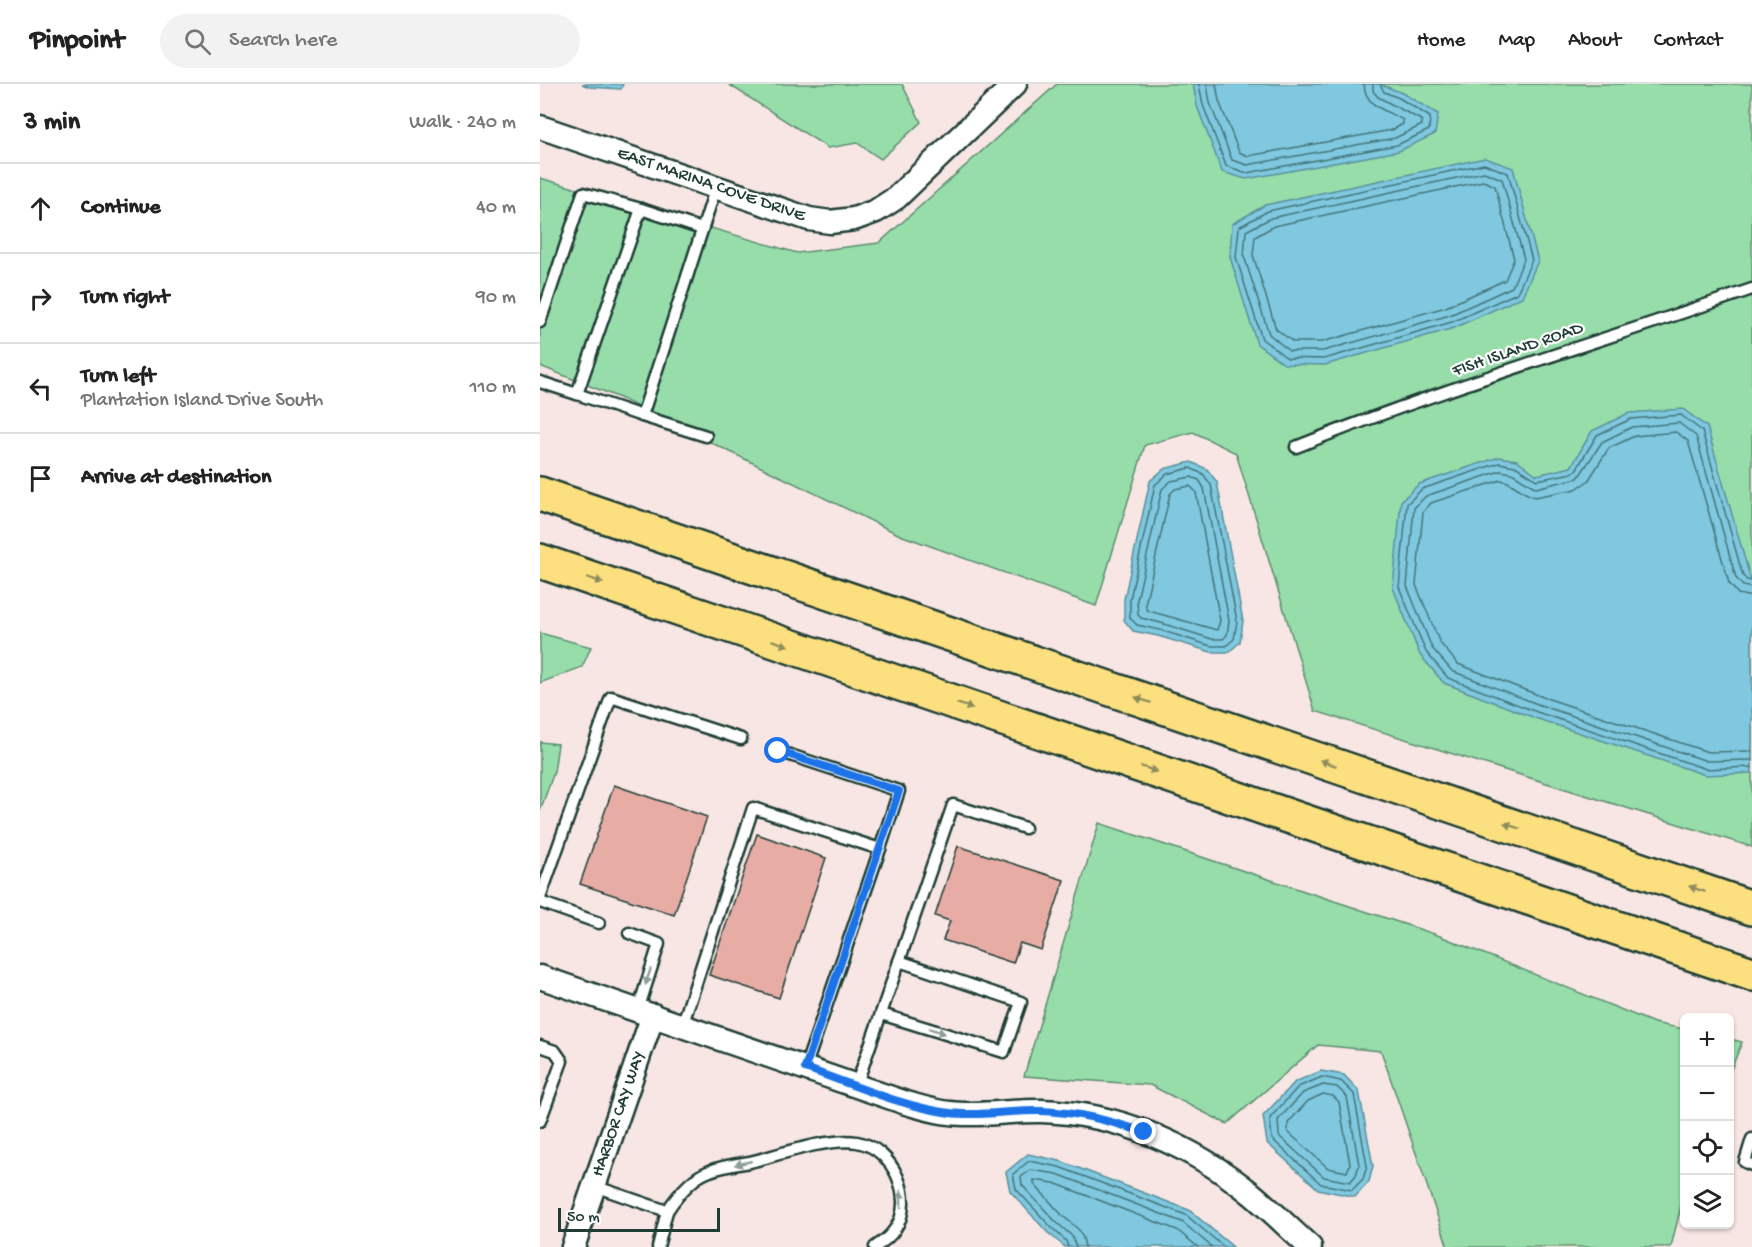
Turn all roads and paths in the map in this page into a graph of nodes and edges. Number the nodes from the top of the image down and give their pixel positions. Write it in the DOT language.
graph roads {
  1 [pos="1015,84"];
  2 [pos="540,127"];
  3 [pos="716,187"];
  4 [pos="641,209"];
  5 [pos="702,229"];
  6 [pos="1752,289"];
  7 [pos="545,291"];
  8 [pos="540,322"];
  9 [pos="540,382"];
  10 [pos="577,394"];
  11 [pos="642,416"];
  12 [pos="706,436"];
  13 [pos="1296,447"];
  14 [pos="540,494"];
  15 [pos="540,561"];
  16 [pos="741,739"];
  17 [pos="778,751"];
  18 [pos="1025,828"];
  19 [pos="880,849"];
  20 [pos="540,900"];
  21 [pos="1752,908"];
  22 [pos="599,923"];
  23 [pos="629,933"];
  24 [pos="899,961"];
  25 [pos="1752,974"];
  26 [pos="540,977"];
  27 [pos="645,1012"];
  28 [pos="881,1014"];
  29 [pos="682,1026"];
  30 [pos="540,1046"];
  31 [pos="805,1068"];
  32 [pos="856,1086"];
  33 [pos="540,1121"];
  34 [pos="1752,1139"];
  35 [pos="1752,1165"];
  36 [pos="594,1186"];
  37 [pos="668,1211"];
  38 [pos="573,1247"];
  39 [pos="658,1247"];
  40 [pos="875,1247"];
  41 [pos="1310,1247"];
  1 -- 3 [label="street, EAST MARINA COVE DRIVE"];
  2 -- 3 [label="street, EAST MARINA COVE DRIVE"];
  3 -- 5 [label="lane"];
  4 -- 5 [label="lane"];
  4 -- 7 [label="lane"];
  4 -- 10 [label="lane"];
  5 -- 11 [label="lane"];
  6 -- 13 [label="lane, FISH ISLAND ROAD"];
  7 -- 8 [label="lane"];
  9 -- 10 [label="lane"];
  10 -- 11 [label="lane"];
  11 -- 12 [label="lane"];
  21 -- 14 [label="main road, one-way"];
  15 -- 25 [label="main road, one-way"];
  16 -- 20 [label="lane"];
  17 -- 19 [label="lane"];
  18 -- 24 [label="lane"];
  19 -- 29 [label="lane"];
  19 -- 31 [label="lane"];
  20 -- 22 [label="lane"];
  23 -- 27 [label="lane, one-way"];
  24 -- 28 [label="lane"];
  28 -- 24 [label="lane, one-way"];
  26 -- 27 [label="street"];
  27 -- 29 [label="street"];
  27 -- 36 [label="street, HARBOR CAY WAY"];
  28 -- 32 [label="lane"];
  29 -- 31 [label="street"];
  30 -- 33 [label="lane"];
  31 -- 32 [label="street"];
  32 -- 41 [label="street"];
  34 -- 35 [label="lane"];
  36 -- 37 [label="lane"];
  36 -- 38 [label="street, HARBOR CAY WAY"];
  37 -- 39 [label="lane"];
  40 -- 37 [label="lane, one-way"];
}
